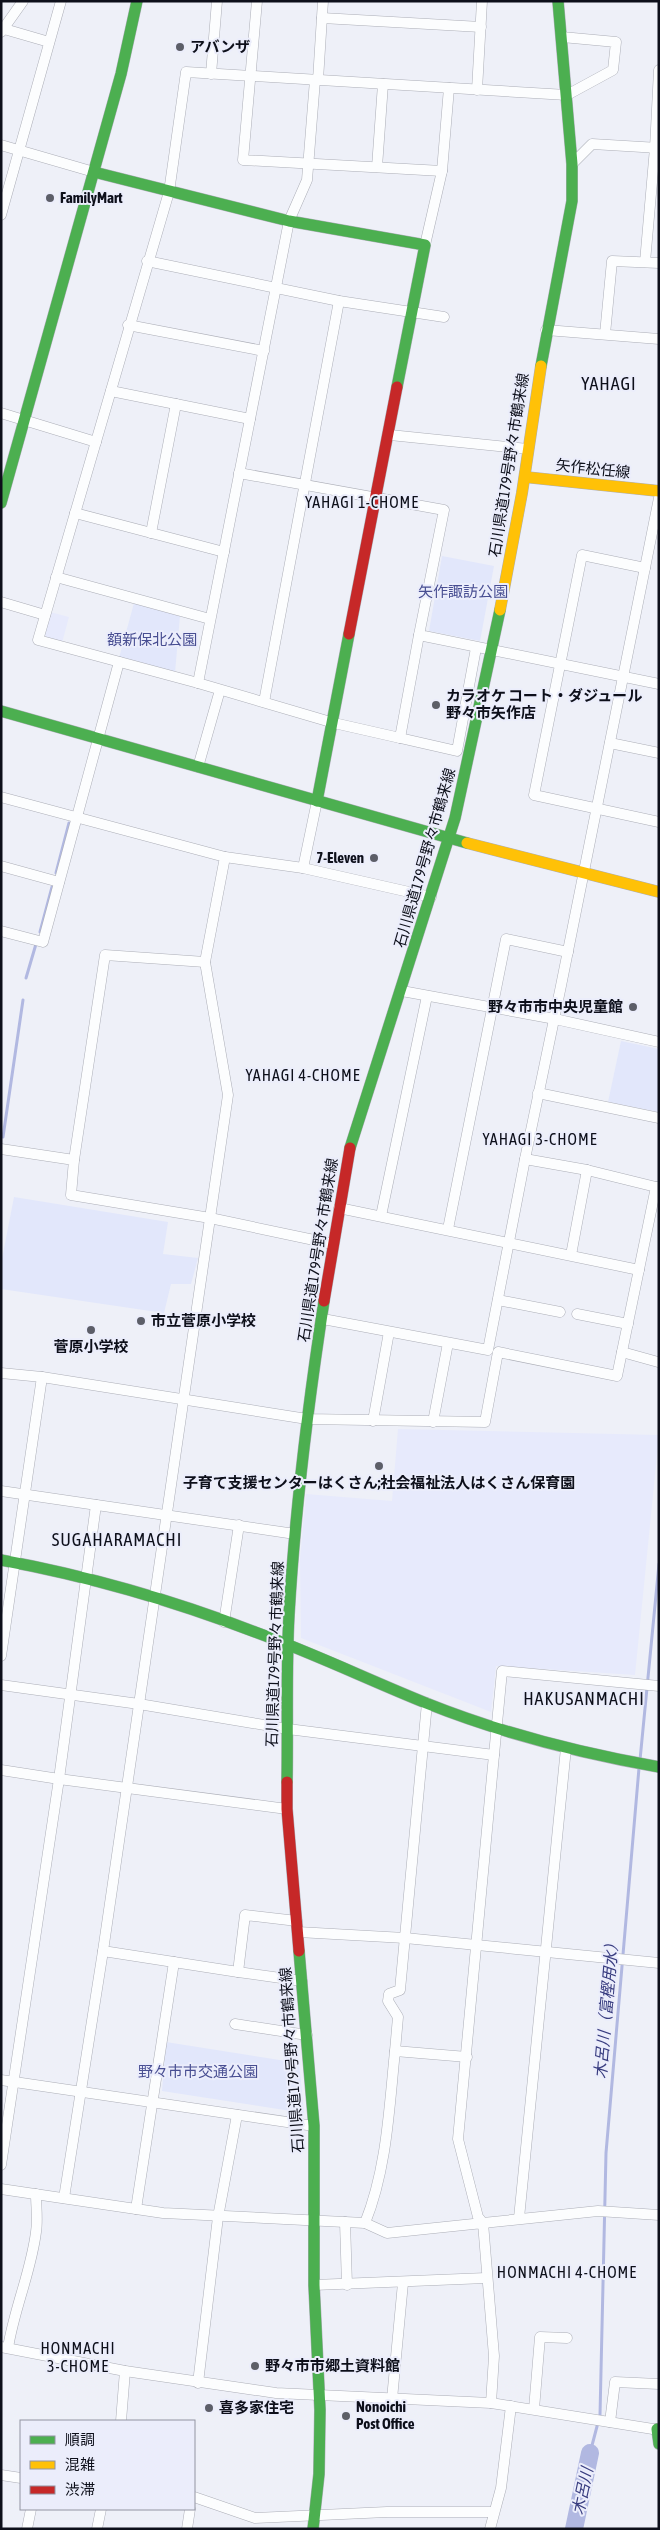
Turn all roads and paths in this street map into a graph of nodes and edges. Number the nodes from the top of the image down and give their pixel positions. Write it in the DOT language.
graph roads {
  1 [pos="23,1"];
  2 [pos="60,1"];
  3 [pos="137,1"];
  4 [pos="217,1"];
  5 [pos="257,1"];
  6 [pos="323,1"];
  7 [pos="482,1"];
  8 [pos="558,1"];
  9 [pos="322,18"];
  10 [pos="481,27"];
  11 [pos="2,29"];
  12 [pos="562,37"];
  13 [pos="49,42"];
  14 [pos="659,70"];
  15 [pos="211,74"];
  16 [pos="252,76"];
  17 [pos="316,80"];
  18 [pos="383,84"];
  19 [pos="449,88"];
  20 [pos="478,90"];
  21 [pos="567,95"];
  22 [pos="1,144"];
  23 [pos="657,148"];
  24 [pos="20,150"];
  25 [pos="308,164"];
  26 [pos="572,164"];
  27 [pos="377,167"];
  28 [pos="442,171"];
  29 [pos="94,172"];
  30 [pos="169,192"];
  31 [pos="1,215"];
  32 [pos="290,220"];
  33 [pos="425,245"];
  34 [pos="147,261"];
  35 [pos="645,262"];
  36 [pos="659,263"];
  37 [pos="276,288"];
  38 [pos="340,301"];
  39 [pos="411,312"];
  40 [pos="444,317"];
  41 [pos="128,326"];
  42 [pos="546,330"];
  43 [pos="606,334"];
  44 [pos="659,339"];
  45 [pos="264,351"];
  46 [pos="111,392"];
  47 [pos="176,404"];
  48 [pos="1,413"];
  49 [pos="250,419"];
  50 [pos="25,420"];
  51 [pos="390,435"];
  52 [pos="96,442"];
  53 [pos="528,449"];
  54 [pos="239,473"];
  55 [pos="525,477"];
  56 [pos="303,484"];
  57 [pos="659,491"];
  58 [pos="376,498"];
  59 [pos="659,498"];
  60 [pos="1,503"];
  61 [pos="75,513"];
  62 [pos="151,533"];
  63 [pos="224,552"];
  64 [pos="645,568"];
  65 [pos="56,576"];
  66 [pos="1,602"];
  67 [pos="45,615"];
  68 [pos="210,618"];
  69 [pos="419,635"];
  70 [pos="476,648"];
  71 [pos="492,651"];
  72 [pos="118,662"];
  73 [pos="559,664"];
  74 [pos="622,677"];
  75 [pos="198,683"];
  76 [pos="659,684"];
  77 [pos="220,690"];
  78 [pos="264,702"];
  79 [pos="1,711"];
  80 [pos="334,723"];
  81 [pos="98,738"];
  82 [pos="400,738"];
  83 [pos="610,743"];
  84 [pos="659,753"];
  85 [pos="198,767"];
  86 [pos="1,797"];
  87 [pos="318,801"];
  88 [pos="599,810"];
  89 [pos="77,816"];
  90 [pos="659,822"];
  91 [pos="449,838"];
  92 [pos="225,857"];
  93 [pos="1,866"];
  94 [pos="303,868"];
  95 [pos="584,873"];
  96 [pos="60,882"];
  97 [pos="659,892"];
  98 [pos="431,897"];
  99 [pos="1,931"];
  100 [pos="568,952"];
  101 [pos="205,962"];
  102 [pos="402,991"];
  103 [pos="427,996"];
  104 [pos="492,1008"];
  105 [pos="555,1019"];
  106 [pos="659,1042"];
  107 [pos="538,1093"];
  108 [pos="659,1118"];
  109 [pos="1,1149"];
  110 [pos="525,1159"];
  111 [pos="74,1160"];
  112 [pos="587,1170"];
  113 [pos="658,1187"];
  114 [pos="339,1208"];
  115 [pos="381,1216"];
  116 [pos="210,1218"];
  117 [pos="448,1229"];
  118 [pos="510,1242"];
  119 [pos="333,1244"];
  120 [pos="571,1255"];
  121 [pos="639,1270"];
  122 [pos="498,1300"];
  123 [pos="560,1312"];
  124 [pos="578,1314"];
  125 [pos="323,1319"];
  126 [pos="628,1324"];
  127 [pos="389,1332"];
  128 [pos="448,1342"];
  129 [pos="493,1351"];
  130 [pos="622,1352"];
  131 [pos="658,1362"];
  132 [pos="1,1373"];
  133 [pos="42,1377"];
  134 [pos="183,1398"];
  135 [pos="307,1419"];
  136 [pos="373,1421"];
  137 [pos="433,1422"];
  138 [pos="1,1491"];
  139 [pos="24,1494"];
  140 [pos="96,1505"];
  141 [pos="166,1514"];
  142 [pos="238,1525"];
  143 [pos="295,1534"];
  144 [pos="1,1560"];
  145 [pos="15,1562"];
  146 [pos="86,1577"];
  147 [pos="155,1597"];
  148 [pos="224,1622"];
  149 [pos="289,1645"];
  150 [pos="1,1656"];
  151 [pos="1,1685"];
  152 [pos="653,1685"];
  153 [pos="69,1695"];
  154 [pos="427,1703"];
  155 [pos="139,1704"];
  156 [pos="496,1727"];
  157 [pos="288,1729"];
  158 [pos="423,1747"];
  159 [pos="566,1748"];
  160 [pos="494,1755"];
  161 [pos="648,1765"];
  162 [pos="1,1770"];
  163 [pos="59,1779"];
  164 [pos="126,1789"];
  165 [pos="287,1809"];
  166 [pos="297,1926"];
  167 [pos="405,1938"];
  168 [pos="476,1946"];
  169 [pos="103,1951"];
  170 [pos="545,1953"];
  171 [pos="174,1962"];
  172 [pos="659,1963"];
  173 [pos="238,1972"];
  174 [pos="302,1981"];
  175 [pos="235,2024"];
  176 [pos="307,2035"];
  177 [pos="395,2051"];
  178 [pos="467,2056"];
  179 [pos="1,2080"];
  180 [pos="13,2081"];
  181 [pos="80,2092"];
  182 [pos="153,2103"];
  183 [pos="237,2115"];
  184 [pos="314,2126"];
  185 [pos="1,2165"];
  186 [pos="1,2189"];
  187 [pos="36,2194"];
  188 [pos="64,2198"];
  189 [pos="136,2209"];
  190 [pos="659,2215"];
  191 [pos="218,2217"];
  192 [pos="519,2218"];
  193 [pos="315,2221"];
  194 [pos="345,2222"];
  195 [pos="365,2223"];
  196 [pos="483,2223"];
  197 [pos="486,2278"];
  198 [pos="403,2282"];
  199 [pos="314,2285"];
  200 [pos="347,2285"];
  201 [pos="567,2338"];
  202 [pos="4,2347"];
  203 [pos="126,2372"];
  204 [pos="198,2383"];
  205 [pos="659,2384"];
  206 [pos="319,2396"];
  207 [pos="392,2399"];
  208 [pos="491,2403"];
  209 [pos="511,2406"];
  210 [pos="534,2409"];
  211 [pos="121,2420"];
  212 [pos="602,2421"];
  213 [pos="658,2429"];
  214 [pos="659,2444"];
  215 [pos="1,2475"];
  216 [pos="20,2478"];
  217 [pos="195,2497"];
  218 [pos="31,2510"];
  219 [pos="101,2510"];
  220 [pos="190,2510"];
  221 [pos="493,2512"];
  222 [pos="314,2514"];
  223 [pos="27,2529"];
  224 [pos="97,2529"];
  225 [pos="187,2529"];
  226 [pos="313,2529"];
  227 [pos="490,2529"];
  1 -- 11 [label="street"];
  2 -- 13 [label="street"];
  3 -- 29 [label="street"];
  4 -- 15 [label="street"];
  5 -- 16 [label="street"];
  6 -- 9 [label="street"];
  7 -- 10 [label="street"];
  8 -- 12 [label="street, 石川県道179号野々市鶴来線"];
  9 -- 10 [label="street"];
  9 -- 17 [label="street"];
  10 -- 20 [label="street"];
  11 -- 13 [label="street"];
  12 -- 21 [label="street, 石川県道179号野々市鶴来線"];
  12 -- 21 [label="street"];
  13 -- 24 [label="street"];
  14 -- 23 [label="street"];
  15 -- 16 [label="street"];
  15 -- 30 [label="street"];
  16 -- 17 [label="street"];
  16 -- 25 [label="street"];
  17 -- 18 [label="street"];
  17 -- 25 [label="street"];
  18 -- 19 [label="street"];
  18 -- 27 [label="street"];
  19 -- 20 [label="street"];
  19 -- 28 [label="street"];
  20 -- 21 [label="street"];
  21 -- 26 [label="street, 石川県道179号野々市鶴来線"];
  22 -- 24 [label="street"];
  23 -- 26 [label="street"];
  23 -- 35 [label="street"];
  24 -- 29 [label="street"];
  24 -- 31 [label="street"];
  25 -- 27 [label="street"];
  25 -- 32 [label="street"];
  26 -- 42 [label="street, 石川県道179号野々市鶴来線"];
  27 -- 28 [label="street"];
  28 -- 33 [label="street"];
  29 -- 30 [label="street"];
  29 -- 50 [label="street"];
  30 -- 32 [label="street"];
  30 -- 34 [label="street"];
  32 -- 33 [label="street"];
  32 -- 37 [label="street"];
  33 -- 39 [label="street"];
  34 -- 37 [label="street"];
  34 -- 41 [label="street"];
  35 -- 36 [label="street"];
  35 -- 43 [label="street"];
  37 -- 38 [label="street"];
  37 -- 45 [label="street"];
  38 -- 39 [label="street"];
  38 -- 56 [label="street"];
  39 -- 40 [label="street"];
  39 -- 51 [label="street"];
  41 -- 45 [label="street"];
  41 -- 46 [label="street"];
  42 -- 43 [label="street"];
  42 -- 53 [label="street, 石川県道179号野々市鶴来線"];
  43 -- 44 [label="street"];
  45 -- 49 [label="street"];
  46 -- 47 [label="street"];
  46 -- 52 [label="street"];
  47 -- 49 [label="street"];
  47 -- 62 [label="street"];
  48 -- 50 [label="street"];
  49 -- 54 [label="street"];
  50 -- 52 [label="street"];
  50 -- 60 [label="street"];
  51 -- 53 [label="street"];
  51 -- 58 [label="street"];
  52 -- 61 [label="street"];
  53 -- 55 [label="street, 石川県道179号野々市鶴来線"];
  54 -- 56 [label="street"];
  54 -- 63 [label="street"];
  55 -- 57 [label="street, 矢作松任線"];
  55 -- 71 [label="street, 石川県道179号野々市鶴来線"];
  56 -- 58 [label="street"];
  56 -- 78 [label="street"];
  58 -- 69 [label="street"];
  58 -- 80 [label="street"];
  59 -- 64 [label="street"];
  61 -- 62 [label="street"];
  61 -- 65 [label="street"];
  62 -- 63 [label="street"];
  63 -- 68 [label="street"];
  64 -- 73 [label="street"];
  64 -- 74 [label="street"];
  65 -- 67 [label="street"];
  65 -- 68 [label="street"];
  66 -- 67 [label="street"];
  67 -- 72 [label="street"];
  68 -- 75 [label="street"];
  69 -- 70 [label="street"];
  69 -- 82 [label="street"];
  70 -- 71 [label="street"];
  70 -- 82 [label="street"];
  71 -- 73 [label="street"];
  71 -- 91 [label="street, 石川県道179号野々市鶴来線"];
  72 -- 75 [label="street"];
  72 -- 81 [label="street"];
  73 -- 74 [label="street"];
  73 -- 88 [label="street"];
  74 -- 76 [label="street"];
  74 -- 83 [label="street"];
  75 -- 77 [label="street"];
  77 -- 78 [label="street"];
  77 -- 85 [label="street"];
  78 -- 80 [label="street"];
  79 -- 81 [label="street"];
  80 -- 82 [label="street"];
  80 -- 87 [label="street"];
  81 -- 85 [label="street"];
  81 -- 89 [label="street"];
  83 -- 84 [label="street"];
  83 -- 88 [label="street"];
  85 -- 87 [label="street"];
  86 -- 89 [label="street"];
  87 -- 91 [label="street"];
  87 -- 94 [label="street"];
  88 -- 90 [label="street"];
  88 -- 95 [label="street"];
  89 -- 92 [label="street"];
  89 -- 96 [label="street"];
  91 -- 95 [label="street"];
  91 -- 98 [label="street, 石川県道179号野々市鶴来線"];
  92 -- 94 [label="street"];
  92 -- 101 [label="street"];
  93 -- 96 [label="street"];
  94 -- 98 [label="street"];
  95 -- 97 [label="street"];
  95 -- 100 [label="street"];
  96 -- 99 [label="street"];
  98 -- 102 [label="street, 石川県道179号野々市鶴来線"];
  100 -- 104 [label="street"];
  100 -- 105 [label="street"];
  101 -- 111 [label="street"];
  101 -- 116 [label="street"];
  102 -- 103 [label="street"];
  102 -- 114 [label="street, 石川県道179号野々市鶴来線"];
  103 -- 104 [label="street"];
  103 -- 115 [label="street"];
  104 -- 105 [label="street"];
  104 -- 117 [label="street"];
  105 -- 106 [label="street"];
  105 -- 107 [label="street"];
  107 -- 108 [label="street"];
  107 -- 110 [label="street"];
  109 -- 111 [label="street"];
  110 -- 112 [label="street"];
  110 -- 118 [label="street"];
  111 -- 116 [label="street"];
  112 -- 113 [label="street"];
  112 -- 120 [label="street"];
  113 -- 121 [label="street"];
  114 -- 115 [label="street"];
  114 -- 119 [label="street, 石川県道179号野々市鶴来線"];
  115 -- 117 [label="street"];
  116 -- 119 [label="street"];
  116 -- 134 [label="street"];
  117 -- 118 [label="street"];
  118 -- 120 [label="street"];
  118 -- 122 [label="street"];
  119 -- 125 [label="street, 石川県道179号野々市鶴来線"];
  120 -- 121 [label="street"];
  121 -- 126 [label="street"];
  122 -- 123 [label="street"];
  122 -- 129 [label="street"];
  124 -- 126 [label="street"];
  125 -- 127 [label="street"];
  125 -- 135 [label="street, 石川県道179号野々市鶴来線"];
  126 -- 130 [label="street"];
  127 -- 128 [label="street"];
  127 -- 136 [label="street"];
  128 -- 129 [label="street"];
  128 -- 137 [label="street"];
  129 -- 130 [label="street"];
  129 -- 137 [label="street"];
  130 -- 131 [label="street"];
  132 -- 133 [label="street"];
  133 -- 134 [label="street"];
  133 -- 139 [label="street"];
  134 -- 135 [label="street"];
  134 -- 141 [label="street"];
  135 -- 136 [label="street"];
  135 -- 143 [label="street, 石川県道179号野々市鶴来線"];
  136 -- 137 [label="street"];
  138 -- 139 [label="street"];
  139 -- 140 [label="street"];
  139 -- 145 [label="street"];
  140 -- 141 [label="street"];
  140 -- 146 [label="street"];
  141 -- 142 [label="street"];
  141 -- 147 [label="street"];
  142 -- 143 [label="street"];
  142 -- 148 [label="street"];
  143 -- 149 [label="street, 石川県道179号野々市鶴来線"];
  144 -- 145 [label="street"];
  145 -- 146 [label="street"];
  145 -- 150 [label="street"];
  146 -- 147 [label="street"];
  146 -- 153 [label="street"];
  147 -- 148 [label="street"];
  147 -- 155 [label="street"];
  148 -- 149 [label="street"];
  149 -- 154 [label="street"];
  149 -- 157 [label="street, 石川県道179号野々市鶴来線"];
  151 -- 153 [label="street"];
  152 -- 156 [label="street"];
  153 -- 155 [label="street"];
  153 -- 163 [label="street"];
  154 -- 156 [label="street"];
  154 -- 158 [label="street"];
  155 -- 157 [label="street"];
  155 -- 164 [label="street"];
  156 -- 159 [label="street"];
  156 -- 160 [label="street"];
  157 -- 158 [label="street"];
  157 -- 165 [label="street, 石川県道179号野々市鶴来線"];
  158 -- 160 [label="street"];
  158 -- 167 [label="street"];
  159 -- 161 [label="street"];
  159 -- 170 [label="street"];
  160 -- 168 [label="street"];
  162 -- 163 [label="street"];
  163 -- 164 [label="street"];
  163 -- 180 [label="street"];
  164 -- 165 [label="street"];
  164 -- 169 [label="street"];
  165 -- 166 [label="street, 石川県道179号野々市鶴来線"];
  166 -- 167 [label="street"];
  166 -- 173 [label="street"];
  166 -- 174 [label="street, 石川県道179号野々市鶴来線"];
  167 -- 168 [label="street"];
  167 -- 177 [label="street"];
  168 -- 170 [label="street"];
  168 -- 178 [label="street"];
  169 -- 171 [label="street"];
  169 -- 181 [label="street"];
  170 -- 172 [label="street"];
  170 -- 192 [label="street"];
  171 -- 173 [label="street"];
  171 -- 182 [label="street"];
  173 -- 174 [label="street"];
  174 -- 176 [label="street, 石川県道179号野々市鶴来線"];
  175 -- 176 [label="street"];
  176 -- 184 [label="street, 石川県道179号野々市鶴来線"];
  177 -- 178 [label="street"];
  177 -- 195 [label="street"];
  178 -- 196 [label="street"];
  179 -- 180 [label="street"];
  180 -- 181 [label="street"];
  180 -- 185 [label="street"];
  181 -- 182 [label="street"];
  181 -- 188 [label="street"];
  182 -- 183 [label="street"];
  182 -- 189 [label="street"];
  183 -- 184 [label="street"];
  183 -- 191 [label="street"];
  184 -- 193 [label="street, 石川県道179号野々市鶴来線"];
  186 -- 187 [label="street"];
  187 -- 188 [label="street"];
  187 -- 202 [label="street"];
  188 -- 189 [label="street"];
  189 -- 191 [label="street"];
  190 -- 192 [label="street"];
  191 -- 193 [label="street"];
  191 -- 204 [label="street"];
  192 -- 196 [label="street"];
  193 -- 194 [label="street"];
  193 -- 199 [label="street, 石川県道179号野々市鶴来線"];
  194 -- 195 [label="street"];
  194 -- 200 [label="street"];
  195 -- 196 [label="street"];
  196 -- 197 [label="street"];
  197 -- 198 [label="street"];
  197 -- 208 [label="street"];
  198 -- 200 [label="street"];
  198 -- 207 [label="street"];
  199 -- 200 [label="street"];
  199 -- 206 [label="street, 石川県道179号野々市鶴来線"];
  201 -- 210 [label="street"];
  202 -- 203 [label="street"];
  203 -- 204 [label="street"];
  203 -- 211 [label="street"];
  204 -- 206 [label="street"];
  205 -- 212 [label="street"];
  206 -- 207 [label="street"];
  206 -- 222 [label="street, 石川県道179号野々市鶴来線"];
  207 -- 208 [label="street"];
  208 -- 209 [label="street"];
  209 -- 210 [label="street"];
  209 -- 221 [label="street"];
  210 -- 212 [label="street"];
  212 -- 213 [label="street"];
  213 -- 214 [label="street"];
  215 -- 216 [label="street"];
  217 -- 222 [label="street"];
  218 -- 223 [label="street"];
  219 -- 224 [label="street"];
  220 -- 225 [label="street"];
  221 -- 222 [label="street"];
  221 -- 227 [label="street"];
  222 -- 226 [label="street, 石川県道179号野々市鶴来線"];
}
